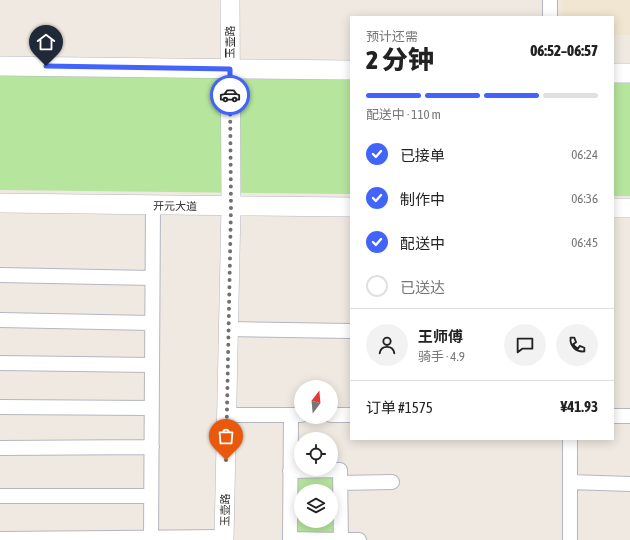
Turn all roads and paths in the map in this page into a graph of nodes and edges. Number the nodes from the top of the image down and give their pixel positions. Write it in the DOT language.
graph roads {
  1 [pos="230,0"];
  2 [pos="550,0"];
  3 [pos="550,16"];
  4 [pos="0,66"];
  5 [pos="230,69"];
  6 [pos="350,70"];
  7 [pos="614,72"];
  8 [pos="630,73"];
  9 [pos="0,202"];
  10 [pos="153,205"];
  11 [pos="231,206"];
  12 [pos="350,207"];
  13 [pos="614,208"];
  14 [pos="630,208"];
  15 [pos="0,275"];
  16 [pos="152,278"];
  17 [pos="0,320"];
  18 [pos="152,323"];
  19 [pos="228,329"];
  20 [pos="350,331"];
  21 [pos="0,363"];
  22 [pos="152,365"];
  23 [pos="0,407"];
  24 [pos="151,408"];
  25 [pos="227,415"];
  26 [pos="294,415"];
  27 [pos="338,415"];
  28 [pos="350,415"];
  29 [pos="614,416"];
  30 [pos="630,416"];
  31 [pos="295,424"];
  32 [pos="570,440"];
  33 [pos="152,447"];
  34 [pos="0,448"];
  35 [pos="290,471"];
  36 [pos="392,482"];
  37 [pos="570,482"];
  38 [pos="340,483"];
  39 [pos="630,484"];
  40 [pos="0,496"];
  41 [pos="151,496"];
  42 [pos="151,537"];
  43 [pos="224,538"];
  44 [pos="0,539"];
  45 [pos="290,540"];
  46 [pos="341,540"];
  47 [pos="359,540"];
  48 [pos="570,540"];
  1 -- 5 [label="street, 玉壶路"];
  2 -- 3 [label="street"];
  4 -- 5 [label="street"];
  5 -- 6 [label="street"];
  5 -- 11 [label="street, 玉壶路"];
  7 -- 8 [label="street"];
  9 -- 10 [label="street, 开元大道"];
  10 -- 11 [label="street, 开元大道"];
  10 -- 16 [label="street"];
  11 -- 12 [label="street, 开元大道"];
  11 -- 19 [label="street, 玉壶路"];
  13 -- 14 [label="street"];
  15 -- 16 [label="street"];
  16 -- 18 [label="street"];
  17 -- 18 [label="street"];
  18 -- 22 [label="street"];
  19 -- 20 [label="street"];
  19 -- 25 [label="street, 玉壶路"];
  21 -- 22 [label="street"];
  22 -- 24 [label="street"];
  23 -- 24 [label="street"];
  24 -- 33 [label="street"];
  25 -- 26 [label="street"];
  25 -- 43 [label="street, 玉壶路"];
  27 -- 28 [label="street"];
  29 -- 30 [label="street"];
  31 -- 35 [label="street"];
  32 -- 37 [label="street"];
  33 -- 34 [label="street"];
  33 -- 41 [label="street"];
  35 -- 38 [label="street"];
  35 -- 45 [label="street"];
  36 -- 38 [label="street"];
  37 -- 39 [label="street"];
  37 -- 48 [label="street"];
  38 -- 46 [label="street"];
  40 -- 41 [label="street"];
  41 -- 42 [label="street"];
  42 -- 43 [label="street"];
  42 -- 44 [label="street"];
  45 -- 46 [label="street"];
  46 -- 47 [label="street"];
}
